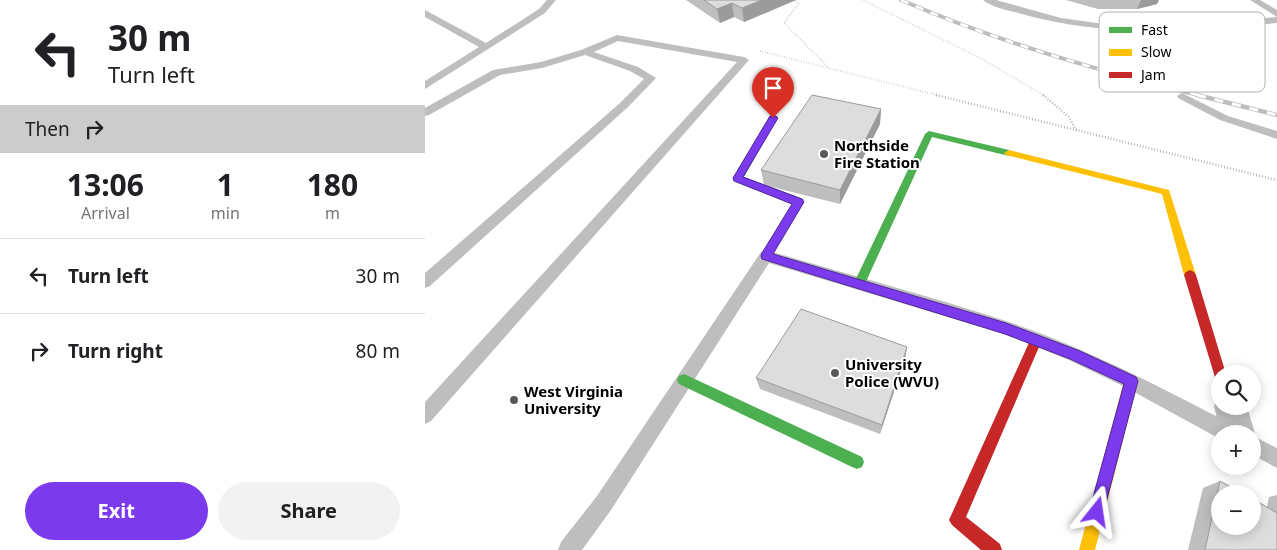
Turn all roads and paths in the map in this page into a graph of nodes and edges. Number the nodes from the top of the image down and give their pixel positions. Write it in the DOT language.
graph roads {
  1 [pos="552,0"];
  2 [pos="863,0"];
  3 [pos="987,0"];
  4 [pos="1254,0"];
  5 [pos="795,1"];
  6 [pos="425,13"];
  7 [pos="1277,14"];
  8 [pos="1099,26"];
  9 [pos="485,46"];
  10 [pos="757,50"];
  11 [pos="585,52"];
  12 [pos="828,67"];
  13 [pos="425,86"];
  14 [pos="1182,96"];
  15 [pos="425,113"];
  16 [pos="773,118"];
  17 [pos="1077,131"];
  18 [pos="1277,135"];
  19 [pos="1277,180"];
  20 [pos="766,256"];
  21 [pos="425,282"];
  22 [pos="860,283"];
  23 [pos="1036,340"];
  24 [pos="1217,365"];
  25 [pos="684,380"];
  26 [pos="1131,381"];
  27 [pos="425,414"];
  28 [pos="1213,425"];
  29 [pos="1261,449"];
  30 [pos="1277,458"];
  31 [pos="857,462"];
  32 [pos="569,550"];
  33 [pos="994,550"];
  34 [pos="1087,550"];
  1 -- 9 [label="lane"];
  2 -- 17 [label="path"];
  3 -- 8 [label="lane"];
  4 -- 7 [label="lane"];
  5 -- 12 [label="path"];
  6 -- 9 [label="lane"];
  9 -- 13 [label="lane"];
  10 -- 12 [label="path"];
  11 -- 15 [label="lane"];
  11 -- 21 [label="lane"];
  11 -- 27 [label="lane"];
  12 -- 17 [label="path"];
  14 -- 18 [label="lane"];
  16 -- 20 [label="street"];
  17 -- 19 [label="path"];
  20 -- 22 [label="lane"];
  20 -- 25 [label="lane"];
  22 -- 23 [label="lane"];
  22 -- 24 [label="street"];
  23 -- 26 [label="lane"];
  23 -- 33 [label="street"];
  25 -- 31 [label="street"];
  25 -- 32 [label="lane"];
  26 -- 28 [label="lane"];
  26 -- 34 [label="street"];
  29 -- 30 [label="lane"];
}
